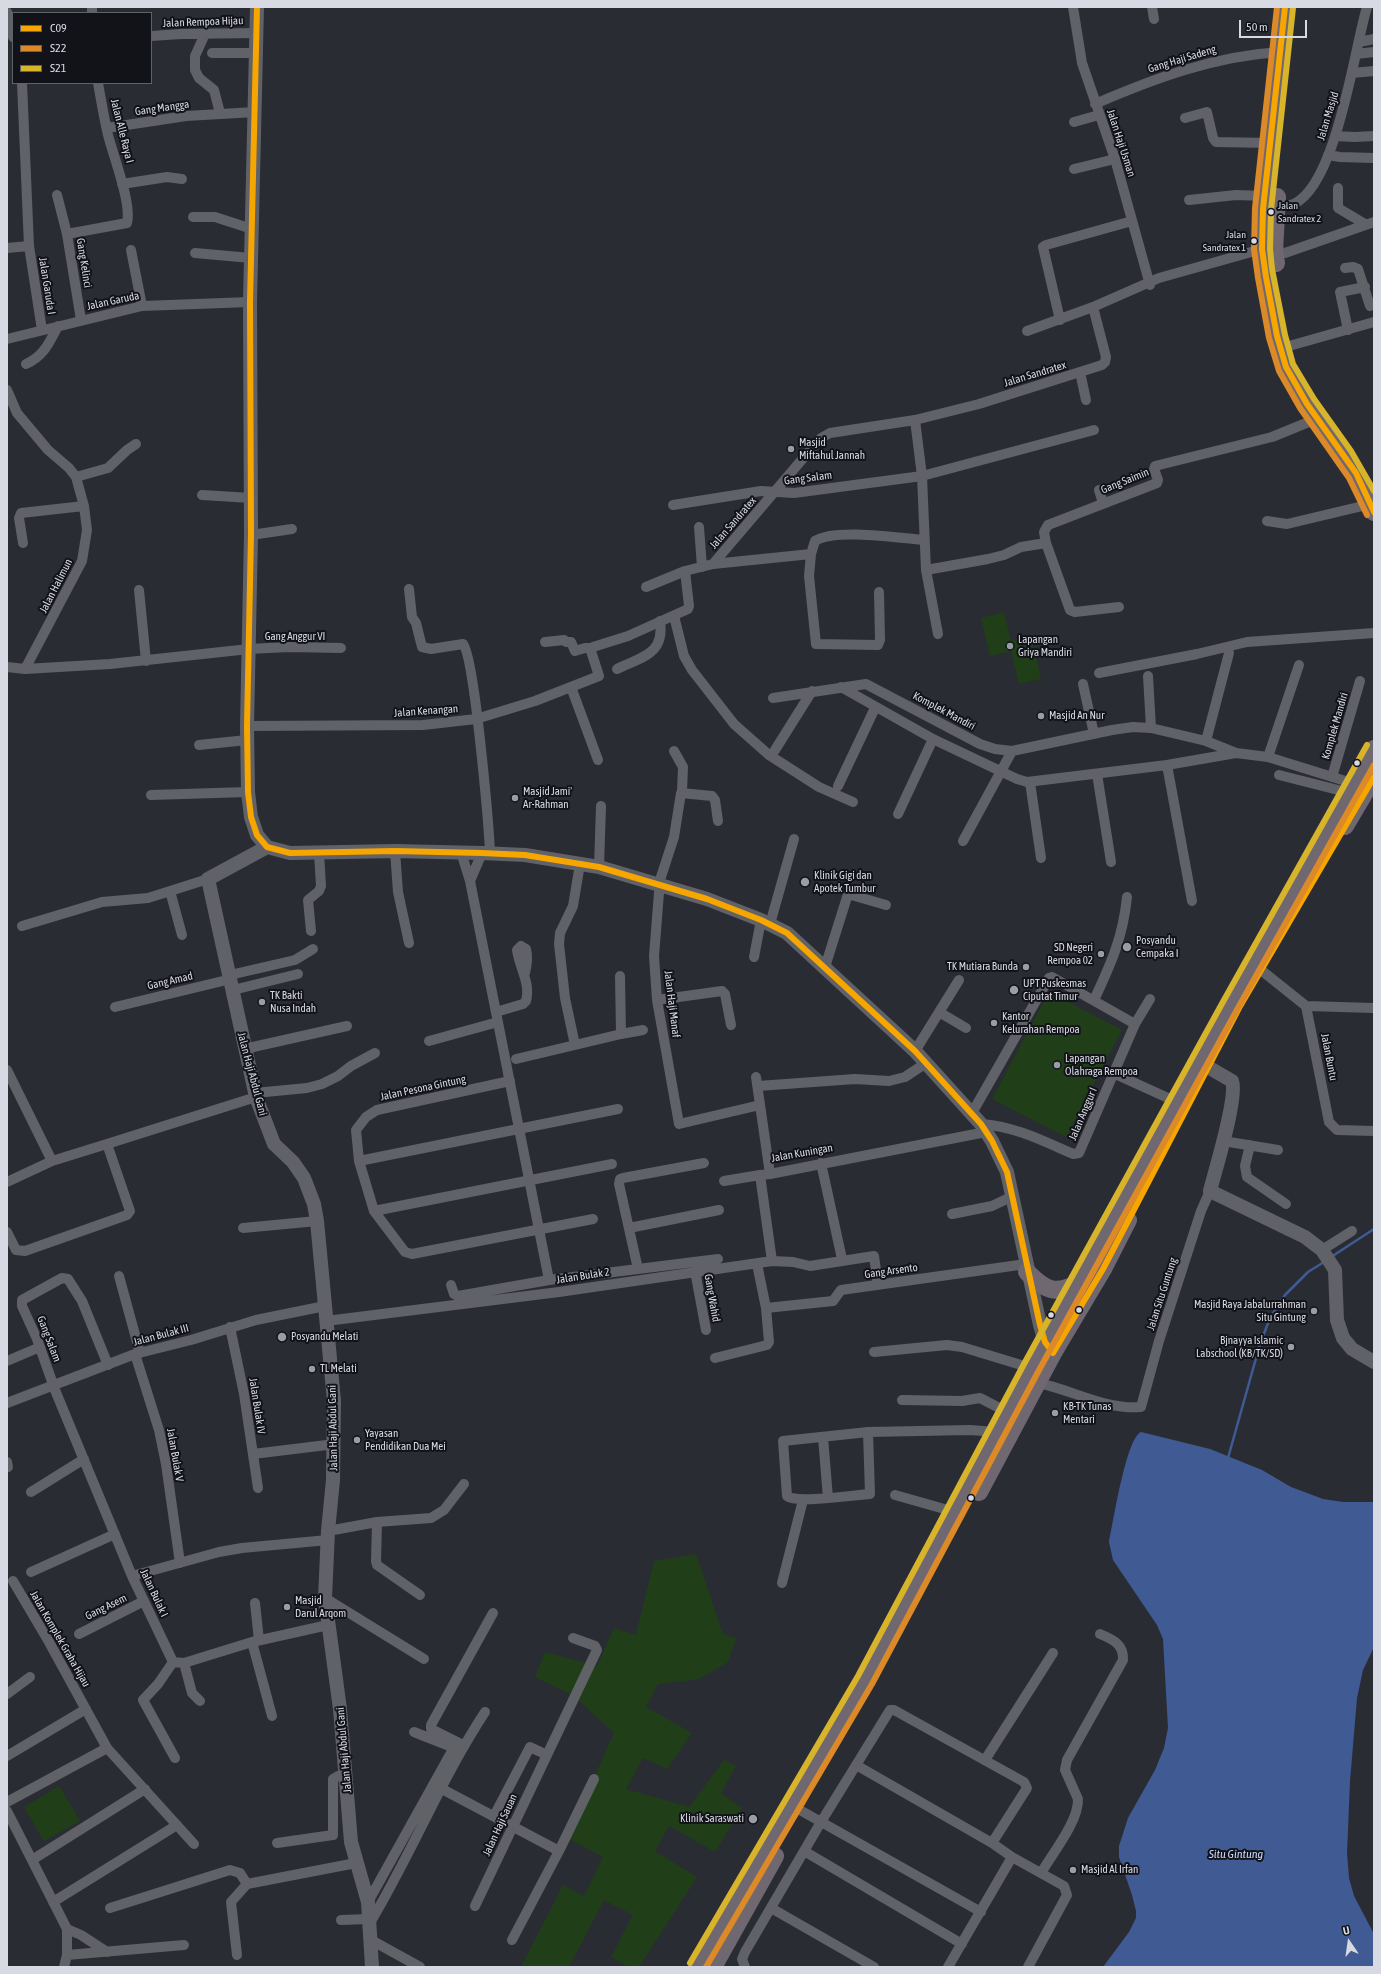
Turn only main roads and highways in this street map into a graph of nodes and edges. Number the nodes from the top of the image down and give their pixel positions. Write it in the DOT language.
graph roads {
  1 [pos="257,7"];
  2 [pos="1285,7"];
  3 [pos="1296,7"];
  4 [pos="1271,201"];
  5 [pos="1266,252"];
  6 [pos="1374,486"];
  7 [pos="1373,508"];
  8 [pos="1374,749"];
  9 [pos="1374,777"];
  10 [pos="267,846"];
  11 [pos="1208,1067"];
  12 [pos="1026,1268"];
  13 [pos="1079,1284"];
  14 [pos="1049,1347"];
  15 [pos="1374,1362"];
  16 [pos="1034,1375"];
  17 [pos="796,1808"];
  18 [pos="372,1967"];
  19 [pos="697,1967"];
  20 [pos="713,1967"];
  1 -- 10 [label="main road"];
  2 -- 4 [label="highway"];
  3 -- 4 [label="highway"];
  4 -- 5 [label="highway"];
  5 -- 6 [label="highway"];
  5 -- 7 [label="highway"];
  8 -- 13 [label="highway"];
  9 -- 11 [label="highway"];
  10 -- 12 [label="main road"];
  10 -- 18 [label="main road, Jalan Haji Abdul Gani"];
  11 -- 14 [label="highway"];
  11 -- 15 [label="main road"];
  12 -- 13 [label="highway"];
  12 -- 14 [label="main road"];
  13 -- 14 [label="highway"];
  14 -- 16 [label="highway"];
  16 -- 17 [label="highway"];
  16 -- 17 [label="highway"];
  17 -- 19 [label="highway"];
  17 -- 20 [label="highway"];
}
